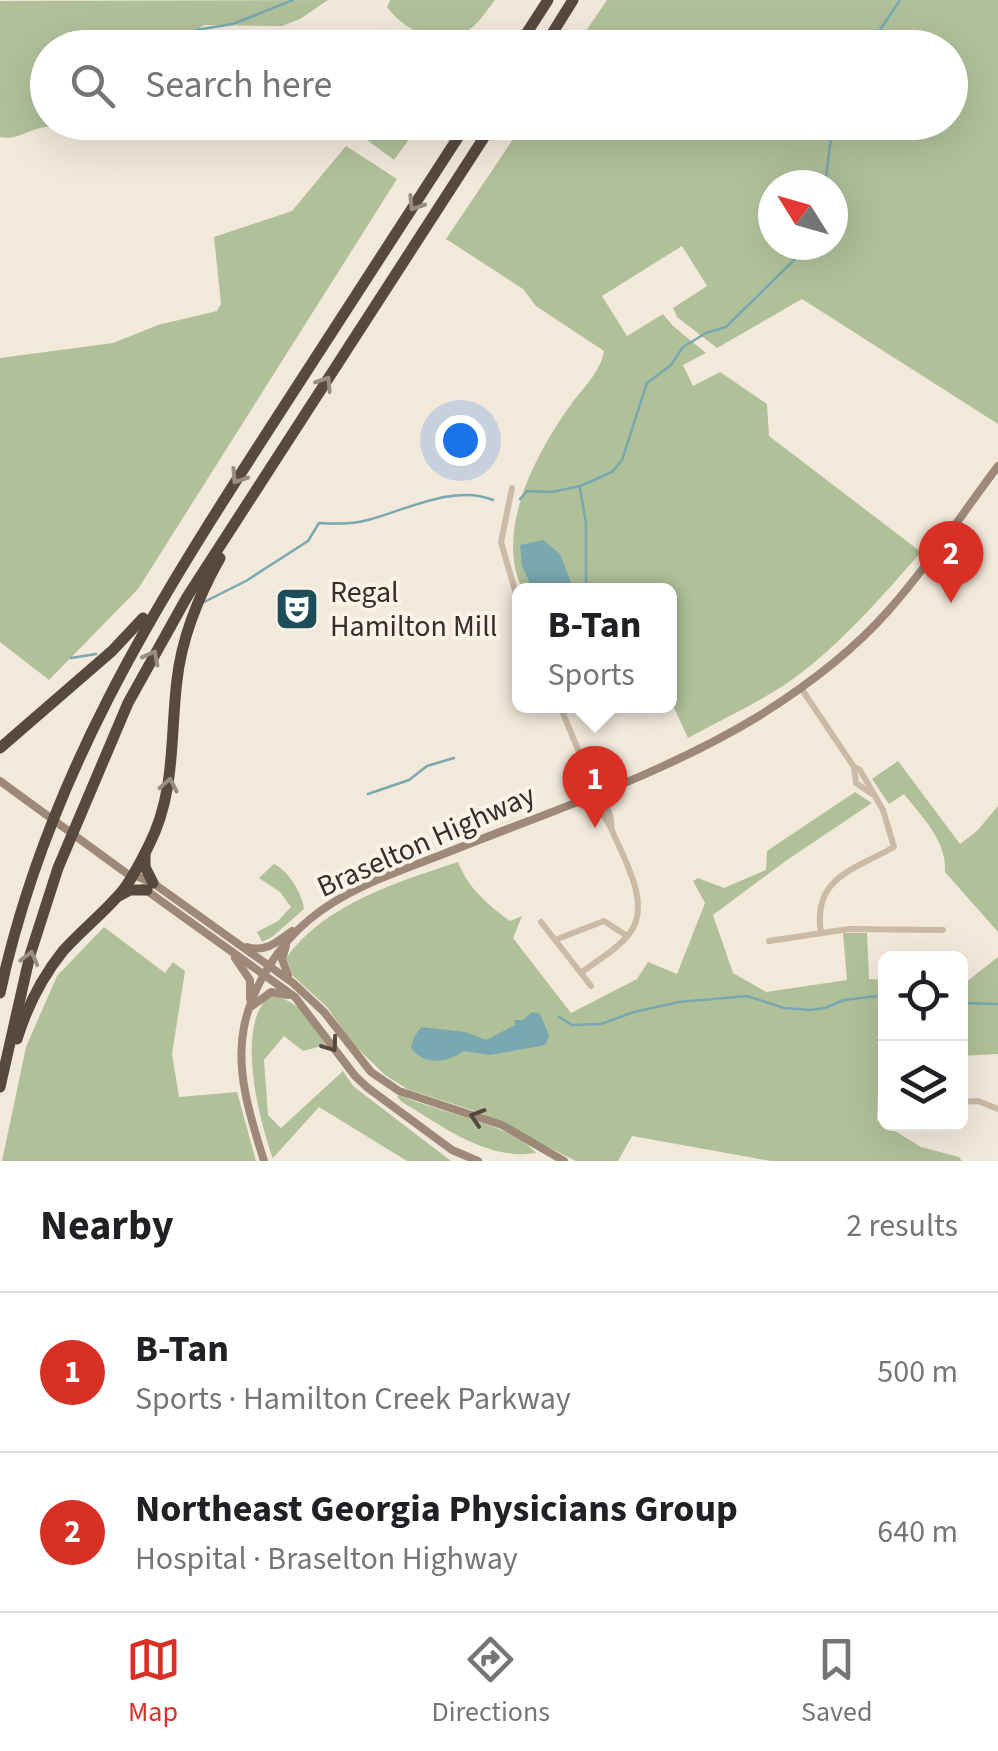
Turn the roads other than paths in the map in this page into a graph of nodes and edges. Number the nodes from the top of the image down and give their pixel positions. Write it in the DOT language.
graph roads {
  1 [pos="548,0"];
  2 [pos="573,0"];
  3 [pos="529,30"];
  4 [pos="554,30"];
  5 [pos="456,140"];
  6 [pos="482,140"];
  7 [pos="273,463"];
  8 [pos="998,466"];
  9 [pos="512,488"];
  10 [pos="512,588"];
  11 [pos="159,600"];
  12 [pos="801,688"];
  13 [pos="563,713"];
  14 [pos="0,748"];
  15 [pos="0,781"];
  16 [pos="597,796"];
  17 [pos="146,852"];
  18 [pos="132,874"];
  19 [pos="150,887"];
  20 [pos="119,896"];
  21 [pos="308,920"];
  22 [pos="540,922"];
  23 [pos="943,930"];
  24 [pos="821,933"];
  25 [pos="627,936"];
  26 [pos="288,940"];
  27 [pos="555,940"];
  28 [pos="769,940"];
  29 [pos="238,944"];
  30 [pos="226,947"];
  31 [pos="267,970"];
  32 [pos="581,973"];
  33 [pos="294,983"];
  34 [pos="591,986"];
  35 [pos="0,994"];
  36 [pos="294,997"];
  37 [pos="248,1010"];
  38 [pos="0,1088"];
  39 [pos="968,1102"];
  40 [pos="998,1109"];
  41 [pos="264,1161"];
  42 [pos="478,1161"];
  43 [pos="564,1161"];
  1 -- 3 [label="highway"];
  2 -- 4 [label="highway"];
  5 -- 11 [label="highway, one-way"];
  7 -- 6 [label="highway, one-way"];
  17 -- 7 [label="highway, one-way"];
  38 -- 7 [label="highway, one-way"];
  8 -- 12 [label="main road, Braselton Highway"];
  9 -- 10 [label="street"];
  11 -- 14 [label="highway"];
  11 -- 35 [label="highway"];
  12 -- 16 [label="main road, Braselton Highway"];
  12 -- 24 [label="street"];
  13 -- 16 [label="street"];
  15 -- 18 [label="main road"];
  16 -- 21 [label="main road, Braselton Highway"];
  16 -- 25 [label="street"];
  17 -- 18 [label="highway"];
  17 -- 19 [label="highway"];
  18 -- 19 [label="main road"];
  18 -- 20 [label="highway"];
  19 -- 20 [label="highway"];
  19 -- 29 [label="main road"];
  19 -- 30 [label="main road"];
  20 -- 38 [label="highway"];
  21 -- 26 [label="main road, Braselton Highway"];
  21 -- 29 [label="main road"];
  22 -- 27 [label="street"];
  23 -- 24 [label="street"];
  24 -- 28 [label="street"];
  25 -- 27 [label="street"];
  25 -- 32 [label="street"];
  26 -- 31 [label="main road, Braselton Highway"];
  26 -- 33 [label="main road"];
  27 -- 32 [label="street"];
  29 -- 31 [label="main road"];
  30 -- 31 [label="main road"];
  30 -- 37 [label="main road"];
  31 -- 33 [label="main road"];
  31 -- 36 [label="main road"];
  31 -- 37 [label="main road, Braselton Highway"];
  32 -- 34 [label="street"];
  43 -- 33 [label="main road, one-way"];
  36 -- 37 [label="main road"];
  36 -- 42 [label="main road, one-way"];
  37 -- 41 [label="main road, Braselton Highway"];
  39 -- 40 [label="street"];
}
